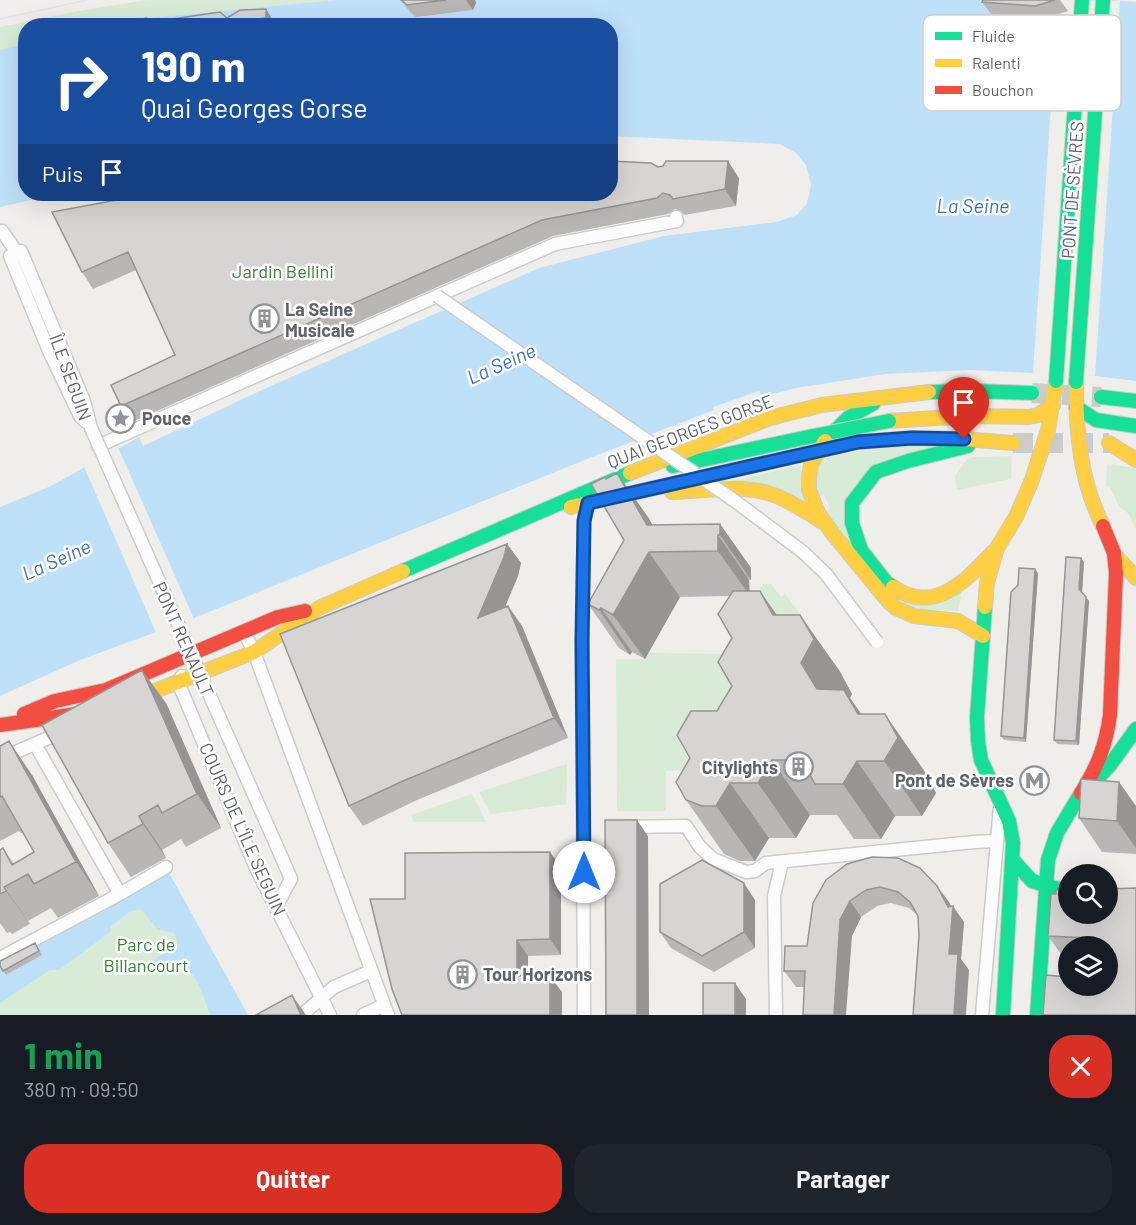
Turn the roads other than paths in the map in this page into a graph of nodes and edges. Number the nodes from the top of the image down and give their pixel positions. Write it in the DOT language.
graph roads {
  1 [pos="1082,0"];
  2 [pos="1103,0"];
  3 [pos="1081,15"];
  4 [pos="1102,15"];
  5 [pos="1074,111"];
  6 [pos="1095,111"];
  7 [pos="676,217"];
  8 [pos="2,231"];
  9 [pos="437,296"];
  10 [pos="912,393"];
  11 [pos="1032,393"];
  12 [pos="1101,397"];
  13 [pos="1136,401"];
  14 [pos="1053,405"];
  15 [pos="1076,407"];
  16 [pos="1136,426"];
  17 [pos="90,428"];
  18 [pos="819,438"];
  19 [pos="993,440"];
  20 [pos="1013,442"];
  21 [pos="1136,445"];
  22 [pos="98,446"];
  23 [pos="1136,459"];
  24 [pos="617,478"];
  25 [pos="642,491"];
  26 [pos="588,503"];
  27 [pos="544,510"];
  28 [pos="821,521"];
  29 [pos="997,548"];
  30 [pos="1115,555"];
  31 [pos="1136,578"];
  32 [pos="319,608"];
  33 [pos="244,632"];
  34 [pos="983,636"];
  35 [pos="877,642"];
  36 [pos="206,649"];
  37 [pos="254,652"];
  38 [pos="178,682"];
  39 [pos="117,706"];
  40 [pos="93,711"];
  41 [pos="1136,729"];
  42 [pos="35,744"];
  43 [pos="0,759"];
  44 [pos="1000,802"];
  45 [pos="1073,803"];
  46 [pos="616,827"];
  47 [pos="996,841"];
  48 [pos="278,849"];
  49 [pos="1013,860"];
  50 [pos="782,862"];
  51 [pos="166,867"];
  52 [pos="1046,887"];
  53 [pos="1058,890"];
  54 [pos="120,894"];
  55 [pos="276,907"];
  56 [pos="2,958"];
  57 [pos="371,971"];
  58 [pos="322,998"];
  59 [pos="386,1010"];
  60 [pos="302,1015"];
  61 [pos="330,1015"];
  62 [pos="363,1015"];
  63 [pos="584,1015"];
  64 [pos="776,1015"];
  65 [pos="982,1015"];
  66 [pos="1003,1015"];
  67 [pos="1037,1015"];
  1 -- 3 [label="main road, PONT DE SÈVRES, bridge"];
  2 -- 4 [label="main road, PONT DE SÈVRES, bridge"];
  5 -- 14 [label="main road, PONT DE SÈVRES, bridge"];
  6 -- 15 [label="main road, PONT DE SÈVRES, bridge"];
  7 -- 9 [label="street"];
  8 -- 17 [label="street, ÎLE SEGUIN"];
  9 -- 22 [label="street"];
  9 -- 35 [label="street, bridge"];
  10 -- 11 [label="main road, QUAI GEORGES GORSE"];
  10 -- 18 [label="main road"];
  10 -- 24 [label="main road, QUAI GEORGES GORSE"];
  12 -- 13 [label="main road"];
  14 -- 18 [label="main road, bridge"];
  14 -- 29 [label="main road, PONT DE SÈVRES"];
  15 -- 16 [label="main road"];
  15 -- 30 [label="main road, PONT DE SÈVRES"];
  17 -- 22 [label="street, PONT RENAULT, bridge"];
  18 -- 24 [label="main road"];
  18 -- 28 [label="main road, bridge"];
  19 -- 20 [label="main road, QUAI GEORGES GORSE"];
  19 -- 25 [label="main road, QUAI GEORGES GORSE"];
  19 -- 29 [label="main road"];
  21 -- 23 [label="main road"];
  22 -- 48 [label="street, PONT RENAULT, bridge"];
  24 -- 27 [label="main road, QUAI GEORGES GORSE"];
  25 -- 26 [label="main road, QUAI GEORGES GORSE"];
  25 -- 28 [label="main road"];
  26 -- 27 [label="main road, QUAI GEORGES GORSE"];
  26 -- 63 [label="street"];
  27 -- 32 [label="main road, QUAI GEORGES GORSE"];
  28 -- 34 [label="main road"];
  29 -- 34 [label="main road"];
  30 -- 31 [label="main road"];
  30 -- 45 [label="main road"];
  32 -- 33 [label="main road, QUAI GEORGES GORSE"];
  32 -- 37 [label="main road, QUAI GEORGES GORSE"];
  33 -- 36 [label="main road, QUAI GEORGES GORSE"];
  33 -- 37 [label="street"];
  34 -- 44 [label="main road"];
  36 -- 38 [label="street"];
  36 -- 40 [label="main road, QUAI GEORGES GORSE"];
  37 -- 38 [label="main road, QUAI GEORGES GORSE"];
  37 -- 57 [label="street"];
  38 -- 39 [label="main road, QUAI GEORGES GORSE"];
  38 -- 55 [label="street, COURS DE L'ÎLE SEGUIN"];
  40 -- 42 [label="street"];
  41 -- 45 [label="main road"];
  42 -- 43 [label="street"];
  42 -- 54 [label="street"];
  44 -- 47 [label="street"];
  44 -- 49 [label="main road"];
  45 -- 52 [label="main road"];
  46 -- 50 [label="street"];
  47 -- 50 [label="street"];
  47 -- 65 [label="street"];
  48 -- 55 [label="street, COURS DE L'ÎLE SEGUIN"];
  49 -- 52 [label="main road"];
  49 -- 66 [label="main road"];
  50 -- 64 [label="street"];
  51 -- 54 [label="street"];
  52 -- 53 [label="main road"];
  52 -- 67 [label="main road"];
  54 -- 56 [label="street"];
  55 -- 58 [label="street, COURS DE L'ÎLE SEGUIN"];
  57 -- 58 [label="street"];
  57 -- 59 [label="street"];
  58 -- 60 [label="street"];
  58 -- 61 [label="street, COURS DE L'ÎLE SEGUIN"];
  59 -- 62 [label="street"];
}
